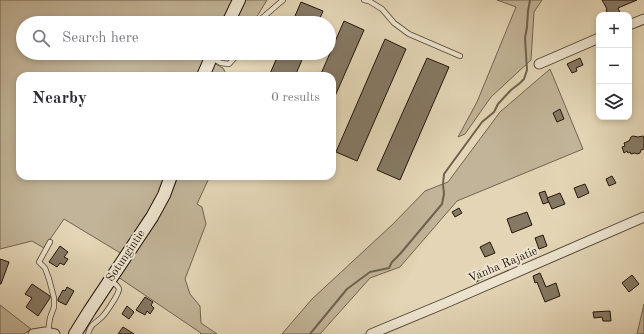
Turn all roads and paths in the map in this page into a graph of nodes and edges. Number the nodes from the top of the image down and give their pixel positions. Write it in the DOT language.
graph roads {
  1 [pos="239,0"];
  2 [pos="283,0"];
  3 [pos="364,0"];
  4 [pos="231,16"];
  5 [pos="264,16"];
  6 [pos="644,19"];
  7 [pos="632,24"];
  8 [pos="596,39"];
  9 [pos="460,56"];
  10 [pos="210,60"];
  11 [pos="218,60"];
  12 [pos="233,60"];
  13 [pos="539,64"];
  14 [pos="205,72"];
  15 [pos="170,180"];
  16 [pos="644,217"];
  17 [pos="50,242"];
  18 [pos="110,280"];
  19 [pos="52,333"];
  20 [pos="34,334"];
  21 [pos="75,334"];
  22 [pos="88,334"];
  23 [pos="371,334"];
  1 -- 4 [label="street"];
  2 -- 5 [label="lane"];
  3 -- 9 [label="lane"];
  6 -- 7 [label="street"];
  8 -- 13 [label="street"];
  10 -- 14 [label="street"];
  11 -- 12 [label="lane"];
  15 -- 18 [label="street, Sotungintie"];
  16 -- 23 [label="street, Vanha Rajatie"];
  17 -- 19 [label="lane"];
  18 -- 21 [label="street, Sotungintie"];
  18 -- 22 [label="lane"];
  19 -- 20 [label="street"];
}
